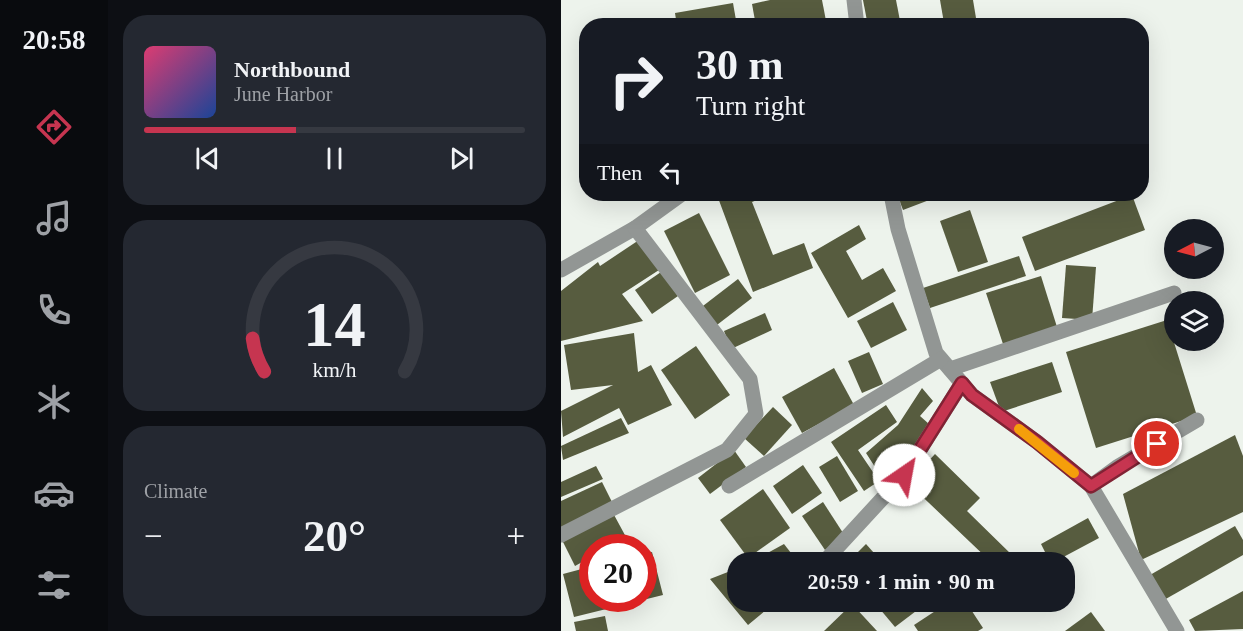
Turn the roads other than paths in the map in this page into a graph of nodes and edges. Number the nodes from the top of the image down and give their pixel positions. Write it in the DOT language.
graph roads {
  1 [pos="854,0"];
  2 [pos="856,18"];
  3 [pos="672,201"];
  4 [pos="892,201"];
  5 [pos="635,228"];
  6 [pos="561,270"];
  7 [pos="1164,296"];
  8 [pos="946,364"];
  9 [pos="962,383"];
  10 [pos="1197,420"];
  11 [pos="729,486"];
  12 [pos="1091,486"];
  13 [pos="561,535"];
  14 [pos="833,552"];
  15 [pos="1177,631"];
  1 -- 2 [label="lane"];
  3 -- 5 [label="lane"];
  4 -- 8 [label="lane"];
  5 -- 6 [label="lane"];
  5 -- 13 [label="lane"];
  7 -- 8 [label="lane"];
  8 -- 9 [label="lane"];
  8 -- 11 [label="lane"];
  9 -- 12 [label="lane"];
  9 -- 14 [label="lane"];
  10 -- 12 [label="lane"];
  12 -- 15 [label="lane"];
}
